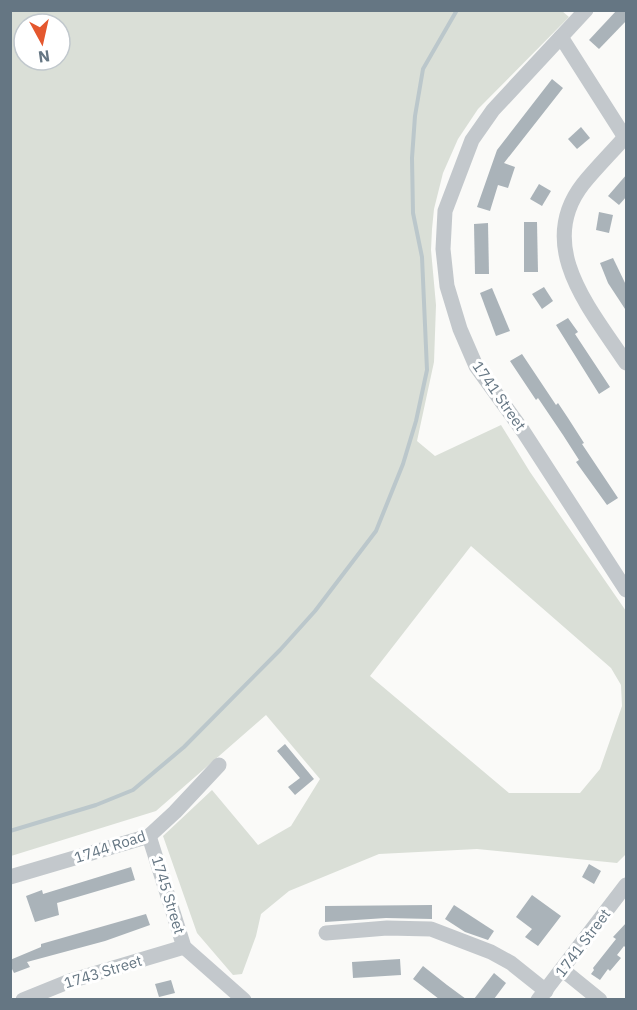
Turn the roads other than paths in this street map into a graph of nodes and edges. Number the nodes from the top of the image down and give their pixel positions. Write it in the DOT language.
graph roads {
  1 [pos="586,10"];
  2 [pos="561,37"];
  3 [pos="626,138"];
  4 [pos="627,363"];
  5 [pos="627,590"];
  6 [pos="219,765"];
  7 [pos="149,836"];
  8 [pos="10,877"];
  9 [pos="627,885"];
  10 [pos="326,933"];
  11 [pos="184,947"];
  12 [pos="563,970"];
  13 [pos="542,995"];
  14 [pos="23,999"];
  15 [pos="244,999"];
  16 [pos="600,999"];
  1 -- 2 [label="street, 1741 Street"];
  2 -- 3 [label="street"];
  2 -- 5 [label="street, 1741 Street"];
  3 -- 4 [label="street"];
  6 -- 7 [label="street, 1744 Road"];
  7 -- 8 [label="street, 1744 Road"];
  7 -- 11 [label="street, 1745 Street"];
  9 -- 12 [label="street, 1741 Street"];
  10 -- 13 [label="street"];
  11 -- 14 [label="street, 1743 Street"];
  11 -- 15 [label="street, 1745 Street"];
  12 -- 13 [label="street, 1741 Street"];
  12 -- 16 [label="street"];
}
